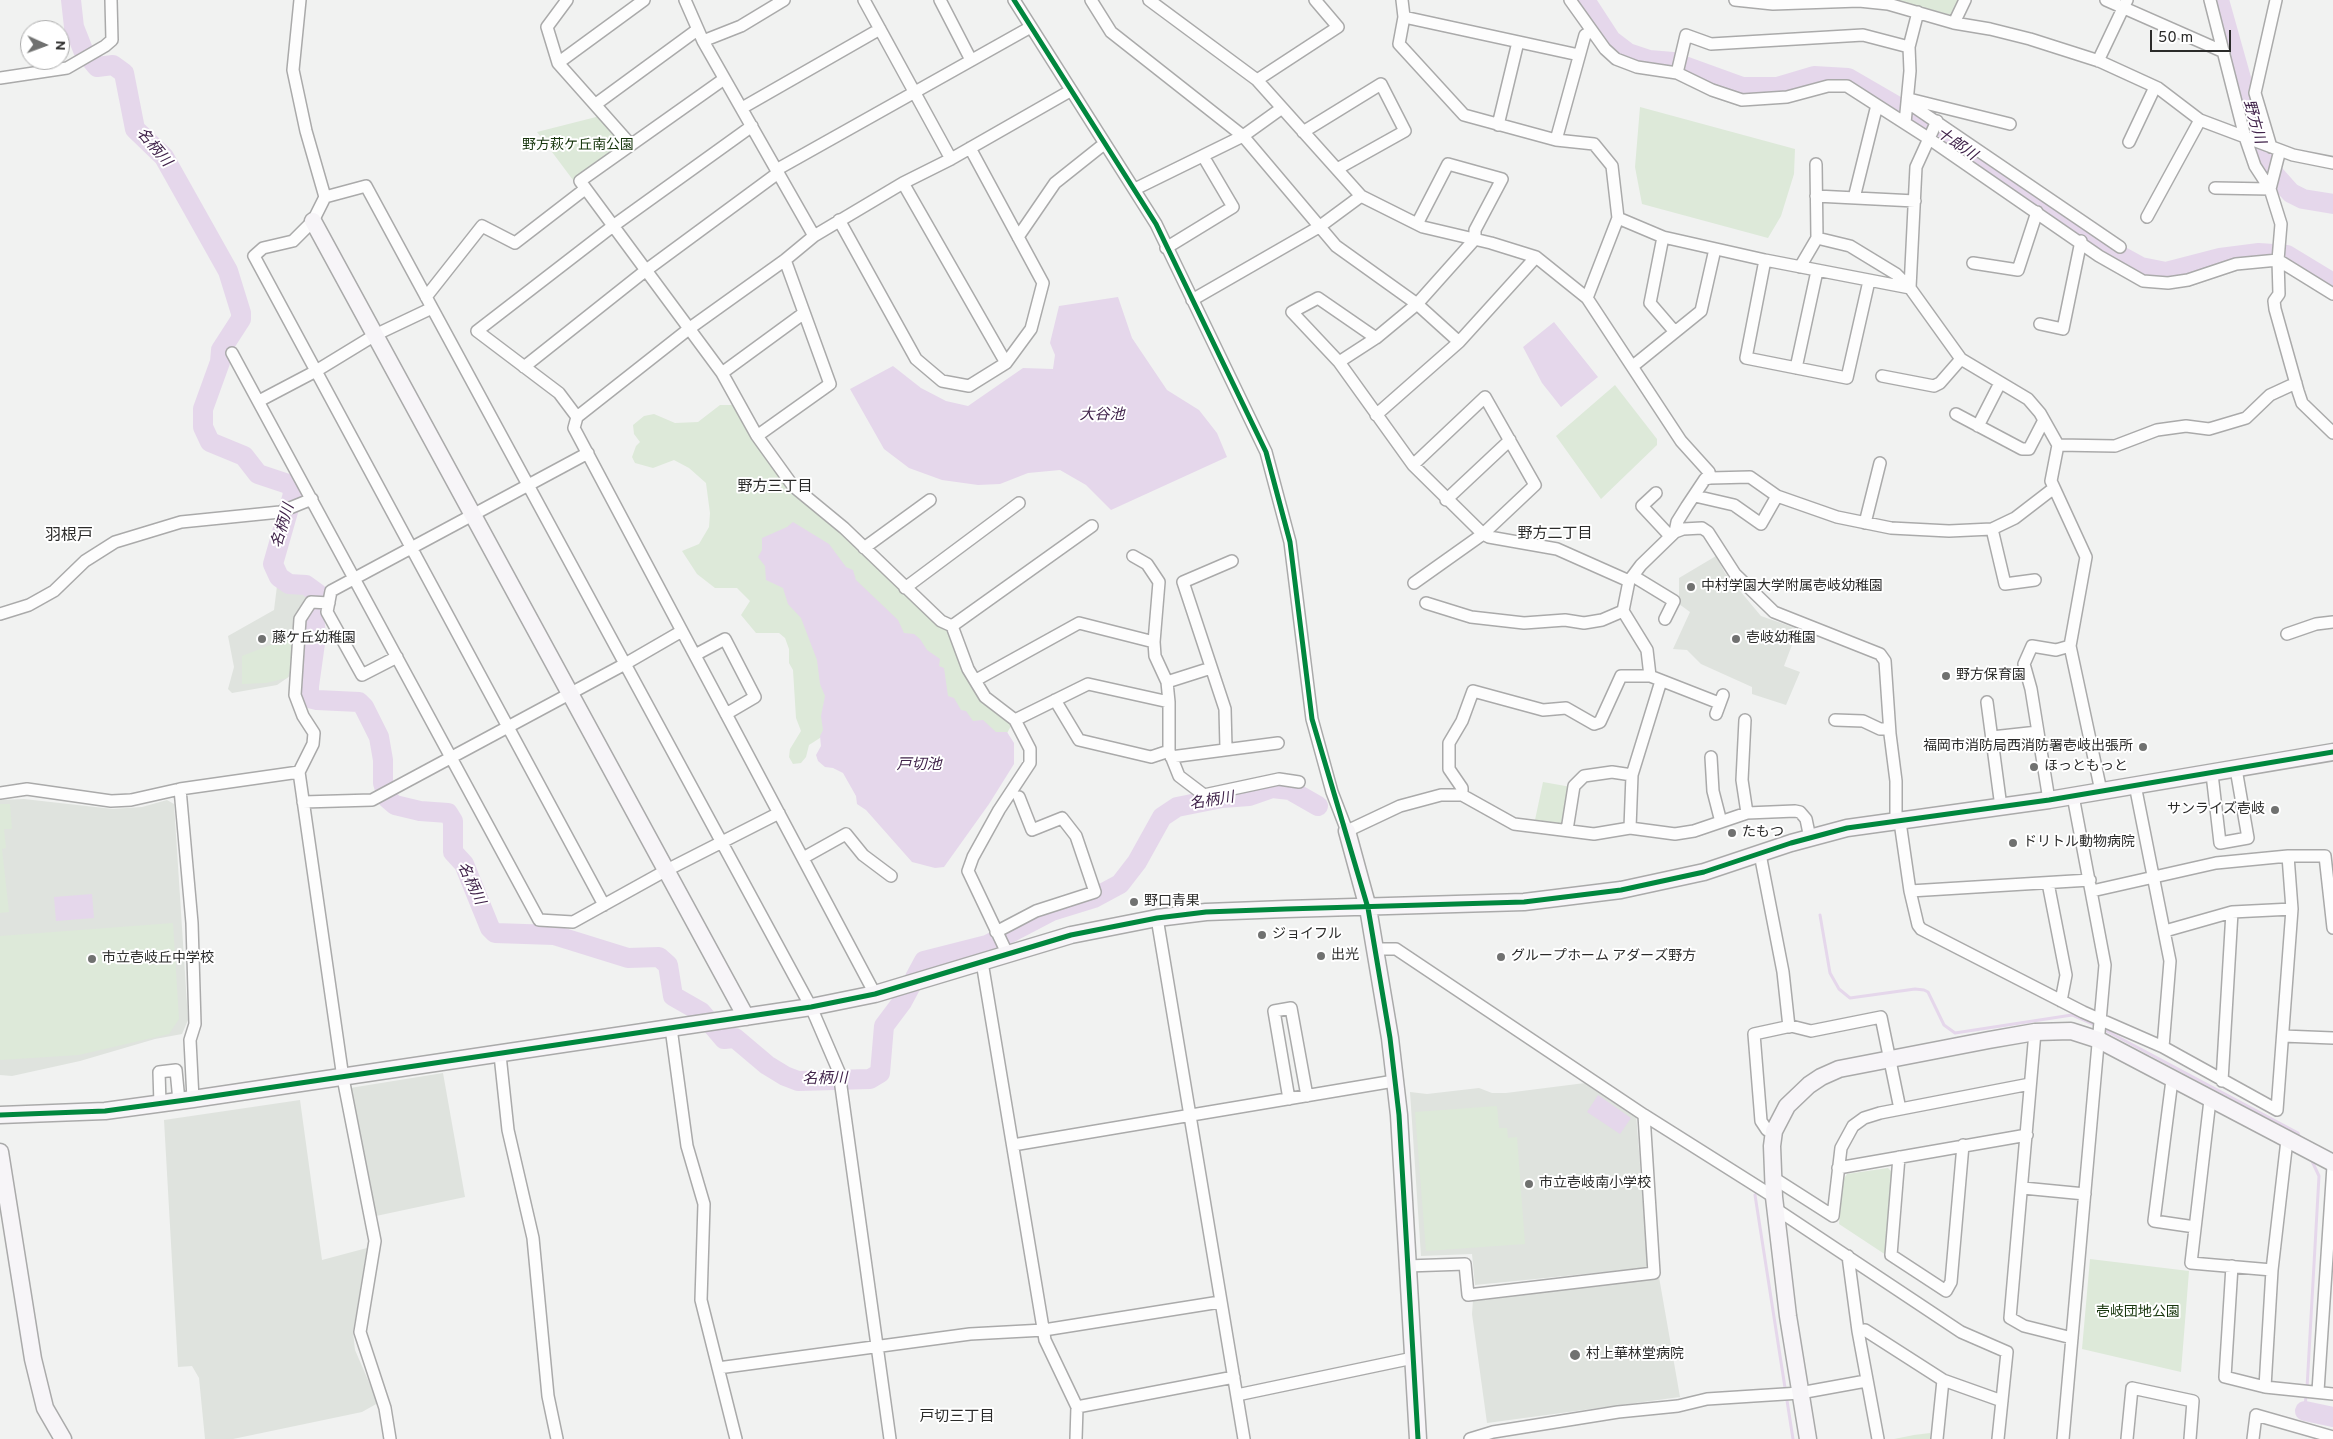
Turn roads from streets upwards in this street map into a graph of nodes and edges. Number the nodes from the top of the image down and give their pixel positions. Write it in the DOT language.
graph roads {
  1 [pos="111,0"];
  2 [pos="300,0"];
  3 [pos="567,0"];
  4 [pos="644,0"];
  5 [pos="685,0"];
  6 [pos="784,0"];
  7 [pos="864,0"];
  8 [pos="940,0"];
  9 [pos="1014,0"];
  10 [pos="1092,0"];
  11 [pos="1149,0"];
  12 [pos="1315,0"];
  13 [pos="1402,0"];
  14 [pos="1570,0"];
  15 [pos="1736,0"];
  16 [pos="1965,0"];
  17 [pos="2106,0"];
  18 [pos="2210,0"];
  19 [pos="2276,0"];
  20 [pos="2125,4"];
  21 [pos="1918,12"];
  22 [pos="1404,17"];
  23 [pos="1954,23"];
  24 [pos="1029,28"];
  25 [pos="880,29"];
  26 [pos="697,30"];
  27 [pos="1592,31"];
  28 [pos="703,41"];
  29 [pos="1518,42"];
  30 [pos="1909,47"];
  31 [pos="2224,52"];
  32 [pos="1579,55"];
  33 [pos="972,60"];
  34 [pos="2098,61"];
  35 [pos="558,63"];
  36 [pos="1676,72"];
  37 [pos="0,78"];
  38 [pos="724,79"];
  39 [pos="1257,80"];
  40 [pos="2155,87"];
  41 [pos="1070,91"];
  42 [pos="915,92"];
  43 [pos="1907,100"];
  44 [pos="596,104"];
  45 [pos="1877,105"];
  46 [pos="742,108"];
  47 [pos="1282,108"];
  48 [pos="2200,120"];
  49 [pos="1937,121"];
  50 [pos="1906,123"];
  51 [pos="2010,124"];
  52 [pos="1498,125"];
  53 [pos="752,126"];
  54 [pos="1304,132"];
  55 [pos="1243,136"];
  56 [pos="1928,138"];
  57 [pos="2247,138"];
  58 [pos="1556,140"];
  59 [pos="2129,142"];
  60 [pos="630,144"];
  61 [pos="1104,144"];
  62 [pos="2273,147"];
  63 [pos="970,148"];
  64 [pos="1203,156"];
  65 [pos="951,159"];
  66 [pos="2333,163"];
  67 [pos="1816,164"];
  68 [pos="1337,169"];
  69 [pos="777,172"];
  70 [pos="903,183"];
  71 [pos="2216,188"];
  72 [pos="585,189"];
  73 [pos="2270,189"];
  74 [pos="1135,190"];
  75 [pos="1361,196"];
  76 [pos="1816,196"];
  77 [pos="325,197"];
  78 [pos="1854,198"];
  79 [pos="1915,201"];
  80 [pos="2037,212"];
  81 [pos="2147,217"];
  82 [pos="1618,218"];
  83 [pos="839,220"];
  84 [pos="314,222"];
  85 [pos="1417,224"];
  86 [pos="613,226"];
  87 [pos="1319,227"];
  88 [pos="814,236"];
  89 [pos="1663,237"];
  90 [pos="1018,238"];
  91 [pos="1817,238"];
  92 [pos="1476,239"];
  93 [pos="2080,241"];
  94 [pos="2120,247"];
  95 [pos="1166,248"];
  96 [pos="1715,249"];
  97 [pos="1536,257"];
  98 [pos="785,260"];
  99 [pos="1765,260"];
  100 [pos="2278,260"];
  101 [pos="1973,263"];
  102 [pos="1800,267"];
  103 [pos="645,271"];
  104 [pos="1817,271"];
  105 [pos="1869,281"];
  106 [pos="1910,288"];
  107 [pos="2333,294"];
  108 [pos="426,297"];
  109 [pos="1587,298"];
  110 [pos="1192,300"];
  111 [pos="1417,304"];
  112 [pos="432,308"];
  113 [pos="804,313"];
  114 [pos="2040,324"];
  115 [pos="690,328"];
  116 [pos="1676,332"];
  117 [pos="375,335"];
  118 [pos="1376,338"];
  119 [pos="1459,342"];
  120 [pos="232,353"];
  121 [pos="1962,359"];
  122 [pos="1339,362"];
  123 [pos="1006,363"];
  124 [pos="1633,366"];
  125 [pos="524,367"];
  126 [pos="1796,368"];
  127 [pos="316,371"];
  128 [pos="722,373"];
  129 [pos="1882,376"];
  130 [pos="2000,383"];
  131 [pos="2296,383"];
  132 [pos="259,401"];
  133 [pos="1956,414"];
  134 [pos="1376,415"];
  135 [pos="577,417"];
  136 [pos="2044,420"];
  137 [pos="1978,426"];
  138 [pos="2333,433"];
  139 [pos="757,436"];
  140 [pos="1510,440"];
  141 [pos="2058,445"];
  142 [pos="588,454"];
  143 [pos="1880,462"];
  144 [pos="1413,465"];
  145 [pos="1710,478"];
  146 [pos="528,485"];
  147 [pos="2054,488"];
  148 [pos="1656,493"];
  149 [pos="1695,496"];
  150 [pos="1777,496"];
  151 [pos="312,499"];
  152 [pos="930,500"];
  153 [pos="1446,500"];
  154 [pos="1019,503"];
  155 [pos="474,516"];
  156 [pos="1865,522"];
  157 [pos="1092,526"];
  158 [pos="1992,529"];
  159 [pos="1483,534"];
  160 [pos="1672,534"];
  161 [pos="411,547"];
  162 [pos="864,548"];
  163 [pos="1133,556"];
  164 [pos="1232,561"];
  165 [pos="355,578"];
  166 [pos="1631,578"];
  167 [pos="2035,580"];
  168 [pos="1414,583"];
  169 [pos="906,588"];
  170 [pos="329,603"];
  171 [pos="1426,603"];
  172 [pos="1623,611"];
  173 [pos="0,614"];
  174 [pos="1665,620"];
  175 [pos="2333,622"];
  176 [pos="952,626"];
  177 [pos="682,631"];
  178 [pos="2286,634"];
  179 [pos="1154,642"];
  180 [pos="2070,646"];
  181 [pos="695,655"];
  182 [pos="397,657"];
  183 [pos="625,664"];
  184 [pos="1211,668"];
  185 [pos="1655,678"];
  186 [pos="976,680"];
  187 [pos="1167,682"];
  188 [pos="569,693"];
  189 [pos="1055,700"];
  190 [pos="1170,702"];
  191 [pos="1987,702"];
  192 [pos="1720,704"];
  193 [pos="726,714"];
  194 [pos="1015,720"];
  195 [pos="1745,720"];
  196 [pos="1835,720"];
  197 [pos="508,727"];
  198 [pos="1889,729"];
  199 [pos="2038,732"];
  200 [pos="1992,737"];
  201 [pos="1278,743"];
  202 [pos="1226,748"];
  203 [pos="2333,752"];
  204 [pos="1170,754"];
  205 [pos="451,757"];
  206 [pos="1711,757"];
  207 [pos="2236,768"];
  208 [pos="299,772"];
  209 [pos="2212,774"];
  210 [pos="1632,775"];
  211 [pos="1299,782"];
  212 [pos="2135,785"];
  213 [pos="180,789"];
  214 [pos="2101,791"];
  215 [pos="0,793"];
  216 [pos="1462,795"];
  217 [pos="2073,796"];
  218 [pos="1019,797"];
  219 [pos="2049,800"];
  220 [pos="303,802"];
  221 [pos="2001,807"];
  222 [pos="779,813"];
  223 [pos="1746,813"];
  224 [pos="1721,822"];
  225 [pos="1898,822"];
  226 [pos="1630,828"];
  227 [pos="1567,830"];
  228 [pos="1347,831"];
  229 [pos="1810,838"];
  230 [pos="721,842"];
  231 [pos="1760,854"];
  232 [pos="2288,856"];
  233 [pos="803,858"];
  234 [pos="665,871"];
  235 [pos="891,876"];
  236 [pos="2152,878"];
  237 [pos="2048,884"];
  238 [pos="2091,886"];
  239 [pos="1910,891"];
  240 [pos="604,905"];
  241 [pos="1368,908"];
  242 [pos="2292,908"];
  243 [pos="2232,912"];
  244 [pos="1157,918"];
  245 [pos="2333,928"];
  246 [pos="2165,931"];
  247 [pos="996,932"];
  248 [pos="1004,948"];
  249 [pos="1375,949"];
  250 [pos="982,962"];
  251 [pos="875,994"];
  252 [pos="2061,1001"];
  253 [pos="811,1007"];
  254 [pos="746,1017"];
  255 [pos="2102,1020"];
  256 [pos="676,1027"];
  257 [pos="1789,1027"];
  258 [pos="2035,1032"];
  259 [pos="2283,1036"];
  260 [pos="2333,1038"];
  261 [pos="2099,1040"];
  262 [pos="2162,1047"];
  263 [pos="500,1055"];
  264 [pos="1890,1060"];
  265 [pos="343,1078"];
  266 [pos="2172,1080"];
  267 [pos="2222,1080"];
  268 [pos="1394,1081"];
  269 [pos="2030,1084"];
  270 [pos="1307,1096"];
  271 [pos="1289,1099"];
  272 [pos="186,1100"];
  273 [pos="2210,1100"];
  274 [pos="160,1104"];
  275 [pos="1900,1109"];
  276 [pos="0,1115"];
  277 [pos="1644,1115"];
  278 [pos="1191,1116"];
  279 [pos="1774,1131"];
  280 [pos="2027,1134"];
  281 [pos="2293,1142"];
  282 [pos="1013,1145"];
  283 [pos="1963,1145"];
  284 [pos="0,1152"];
  285 [pos="1899,1157"];
  286 [pos="2330,1162"];
  287 [pos="1838,1168"];
  288 [pos="1772,1177"];
  289 [pos="2022,1188"];
  290 [pos="2085,1194"];
  291 [pos="1775,1203"];
  292 [pos="2195,1227"];
  293 [pos="1848,1256"];
  294 [pos="1407,1266"];
  295 [pos="2232,1266"];
  296 [pos="2272,1270"];
  297 [pos="1220,1302"];
  298 [pos="1044,1330"];
  299 [pos="1858,1331"];
  300 [pos="2072,1338"];
  301 [pos="878,1346"];
  302 [pos="1413,1358"];
  303 [pos="718,1368"];
  304 [pos="1234,1377"];
  305 [pos="1943,1380"];
  306 [pos="1866,1381"];
  307 [pos="2265,1387"];
  308 [pos="2318,1391"];
  309 [pos="1792,1394"];
  310 [pos="2333,1394"];
  311 [pos="1237,1396"];
  312 [pos="2002,1401"];
  313 [pos="1077,1407"];
  314 [pos="2316,1436"];
  315 [pos="2333,1437"];
  316 [pos="63,1439"];
  317 [pos="390,1439"];
  318 [pos="557,1439"];
  319 [pos="736,1439"];
  320 [pos="890,1439"];
  321 [pos="1076,1439"];
  322 [pos="1244,1439"];
  323 [pos="1418,1439"];
  324 [pos="1470,1439"];
  325 [pos="1808,1439"];
  326 [pos="1878,1439"];
  327 [pos="1937,1439"];
  328 [pos="1998,1439"];
  329 [pos="2063,1439"];
  330 [pos="2127,1439"];
  331 [pos="2190,1439"];
  332 [pos="2254,1439"];
  1 -- 37 [label="street"];
  2 -- 77 [label="street"];
  3 -- 35 [label="street"];
  4 -- 35 [label="street"];
  5 -- 26 [label="street"];
  6 -- 28 [label="street"];
  7 -- 25 [label="street"];
  8 -- 33 [label="street"];
  9 -- 24 [label="street"];
  10 -- 55 [label="street"];
  11 -- 39 [label="street"];
  12 -- 39 [label="street"];
  13 -- 22 [label="street"];
  14 -- 27 [label="street"];
  15 -- 21 [label="street"];
  16 -- 23 [label="street"];
  17 -- 20 [label="street"];
  18 -- 31 [label="street"];
  19 -- 62 [label="street"];
  20 -- 31 [label="street"];
  20 -- 34 [label="street"];
  21 -- 23 [label="street"];
  21 -- 30 [label="street"];
  22 -- 29 [label="street"];
  22 -- 52 [label="street"];
  23 -- 34 [label="street"];
  24 -- 33 [label="street"];
  24 -- 41 [label="street"];
  25 -- 42 [label="street"];
  25 -- 46 [label="street"];
  26 -- 28 [label="street"];
  26 -- 44 [label="street"];
  27 -- 32 [label="street"];
  27 -- 36 [label="street"];
  28 -- 38 [label="street"];
  29 -- 32 [label="street"];
  29 -- 52 [label="street"];
  30 -- 36 [label="street"];
  30 -- 43 [label="street"];
  31 -- 57 [label="street"];
  32 -- 58 [label="street"];
  33 -- 42 [label="street"];
  34 -- 40 [label="street"];
  35 -- 44 [label="street"];
  36 -- 45 [label="street"];
  38 -- 46 [label="street"];
  38 -- 60 [label="street"];
  39 -- 47 [label="street"];
  40 -- 48 [label="street"];
  40 -- 59 [label="street"];
  41 -- 61 [label="street"];
  41 -- 63 [label="street"];
  42 -- 65 [label="street"];
  42 -- 69 [label="street"];
  43 -- 49 [label="street"];
  43 -- 50 [label="street"];
  43 -- 51 [label="street"];
  44 -- 60 [label="street"];
  45 -- 50 [label="street"];
  45 -- 78 [label="street"];
  46 -- 53 [label="street"];
  47 -- 54 [label="street"];
  47 -- 55 [label="street"];
  48 -- 57 [label="street"];
  48 -- 81 [label="street"];
  49 -- 56 [label="street"];
  49 -- 94 [label="street"];
  50 -- 56 [label="street"];
  52 -- 58 [label="street"];
  53 -- 69 [label="street"];
  53 -- 86 [label="street"];
  54 -- 68 [label="street"];
  54 -- 68 [label="street"];
  55 -- 64 [label="street"];
  55 -- 87 [label="street"];
  56 -- 79 [label="street"];
  56 -- 80 [label="street"];
  57 -- 62 [label="street"];
  57 -- 73 [label="street"];
  58 -- 82 [label="street"];
  60 -- 72 [label="street"];
  61 -- 74 [label="street"];
  61 -- 90 [label="street"];
  62 -- 66 [label="street"];
  62 -- 73 [label="street"];
  63 -- 65 [label="street"];
  63 -- 90 [label="street"];
  64 -- 74 [label="street"];
  64 -- 95 [label="street"];
  65 -- 70 [label="street"];
  67 -- 76 [label="street"];
  68 -- 75 [label="street"];
  69 -- 88 [label="street"];
  69 -- 103 [label="street"];
  70 -- 83 [label="street"];
  70 -- 123 [label="street"];
  71 -- 73 [label="street"];
  72 -- 86 [label="street"];
  72 -- 108 [label="street"];
  73 -- 100 [label="street"];
  74 -- 95 [label="street"];
  75 -- 85 [label="street"];
  75 -- 87 [label="street"];
  76 -- 78 [label="street"];
  76 -- 91 [label="street"];
  77 -- 84 [label="street"];
  77 -- 108 [label="street"];
  78 -- 79 [label="street"];
  79 -- 106 [label="street"];
  80 -- 93 [label="street"];
  80 -- 101 [label="street"];
  82 -- 89 [label="street"];
  82 -- 109 [label="street"];
  83 -- 88 [label="street"];
  83 -- 123 [label="street"];
  84 -- 117 [label="street"];
  84 -- 127 [label="street"];
  85 -- 92 [label="street"];
  85 -- 92 [label="street"];
  86 -- 103 [label="street"];
  86 -- 125 [label="street"];
  87 -- 110 [label="street"];
  87 -- 111 [label="street"];
  88 -- 98 [label="street"];
  89 -- 96 [label="street"];
  89 -- 116 [label="street"];
  90 -- 123 [label="street"];
  91 -- 102 [label="street"];
  91 -- 106 [label="street"];
  92 -- 97 [label="street"];
  92 -- 111 [label="street"];
  93 -- 100 [label="street"];
  93 -- 114 [label="street"];
  95 -- 110 [label="street"];
  96 -- 99 [label="street"];
  96 -- 116 [label="street"];
  97 -- 109 [label="street"];
  97 -- 119 [label="street"];
  98 -- 113 [label="street"];
  98 -- 115 [label="street"];
  99 -- 102 [label="street"];
  99 -- 126 [label="street"];
  100 -- 107 [label="street"];
  100 -- 131 [label="street"];
  102 -- 104 [label="street"];
  103 -- 115 [label="street"];
  103 -- 125 [label="street"];
  104 -- 105 [label="street"];
  104 -- 126 [label="street"];
  105 -- 106 [label="street"];
  105 -- 126 [label="street"];
  106 -- 121 [label="street"];
  108 -- 112 [label="street"];
  109 -- 124 [label="street"];
  110 -- 228 [label="street"];
  111 -- 118 [label="street"];
  111 -- 119 [label="street"];
  112 -- 117 [label="street"];
  112 -- 146 [label="street"];
  113 -- 128 [label="street"];
  113 -- 139 [label="street"];
  115 -- 128 [label="street"];
  115 -- 135 [label="street"];
  116 -- 124 [label="street"];
  117 -- 127 [label="street"];
  117 -- 155 [label="street"];
  118 -- 122 [label="street"];
  118 -- 122 [label="street"];
  119 -- 134 [label="street"];
  120 -- 132 [label="street"];
  121 -- 129 [label="street"];
  121 -- 130 [label="street"];
  122 -- 134 [label="street"];
  124 -- 145 [label="street"];
  125 -- 135 [label="street"];
  127 -- 132 [label="street"];
  127 -- 161 [label="street"];
  128 -- 139 [label="street"];
  130 -- 136 [label="street"];
  130 -- 137 [label="street"];
  131 -- 138 [label="street"];
  131 -- 141 [label="street"];
  132 -- 151 [label="street"];
  133 -- 137 [label="street"];
  134 -- 144 [label="street"];
  135 -- 142 [label="street"];
  136 -- 137 [label="street"];
  136 -- 141 [label="street"];
  139 -- 162 [label="street"];
  140 -- 144 [label="street"];
  140 -- 153 [label="street"];
  140 -- 159 [label="street"];
  141 -- 147 [label="street"];
  142 -- 146 [label="street"];
  142 -- 177 [label="street"];
  143 -- 156 [label="street"];
  144 -- 153 [label="street"];
  145 -- 149 [label="street"];
  145 -- 150 [label="street"];
  146 -- 155 [label="street"];
  146 -- 183 [label="street"];
  147 -- 158 [label="street"];
  147 -- 180 [label="street"];
  148 -- 160 [label="street"];
  149 -- 150 [label="street"];
  149 -- 160 [label="street"];
  150 -- 156 [label="street"];
  151 -- 165 [label="street"];
  151 -- 173 [label="street"];
  152 -- 162 [label="street"];
  153 -- 159 [label="street"];
  154 -- 169 [label="street"];
  155 -- 161 [label="street"];
  155 -- 188 [label="street"];
  156 -- 158 [label="street"];
  157 -- 176 [label="street"];
  158 -- 167 [label="street"];
  159 -- 166 [label="street"];
  159 -- 168 [label="street"];
  160 -- 166 [label="street"];
  160 -- 198 [label="street"];
  161 -- 165 [label="street"];
  161 -- 197 [label="street"];
  162 -- 169 [label="street"];
  163 -- 179 [label="street"];
  164 -- 184 [label="street"];
  165 -- 170 [label="street"];
  165 -- 182 [label="street"];
  166 -- 172 [label="street"];
  166 -- 174 [label="street"];
  169 -- 176 [label="street"];
  170 -- 182 [label="street"];
  170 -- 208 [label="street"];
  171 -- 172 [label="street"];
  172 -- 185 [label="street"];
  175 -- 178 [label="street"];
  176 -- 186 [label="street"];
  177 -- 181 [label="street"];
  177 -- 183 [label="street"];
  179 -- 186 [label="street"];
  179 -- 187 [label="street"];
  180 -- 199 [label="street"];
  180 -- 214 [label="street"];
  181 -- 193 [label="street"];
  181 -- 193 [label="street"];
  182 -- 205 [label="street"];
  183 -- 188 [label="street"];
  183 -- 230 [label="street"];
  184 -- 187 [label="street"];
  184 -- 202 [label="street"];
  185 -- 192 [label="street"];
  185 -- 210 [label="street"];
  185 -- 216 [label="street"];
  186 -- 194 [label="street"];
  187 -- 190 [label="street"];
  188 -- 197 [label="street"];
  188 -- 234 [label="street"];
  189 -- 190 [label="street"];
  189 -- 194 [label="street"];
  189 -- 204 [label="street"];
  190 -- 204 [label="street"];
  191 -- 200 [label="street"];
  193 -- 222 [label="street"];
  194 -- 247 [label="street"];
  195 -- 223 [label="street"];
  196 -- 198 [label="street"];
  197 -- 205 [label="street"];
  197 -- 240 [label="street"];
  198 -- 225 [label="street"];
  199 -- 200 [label="street"];
  199 -- 219 [label="street"];
  200 -- 221 [label="street"];
  201 -- 202 [label="street"];
  202 -- 204 [label="street"];
  203 -- 207 [label="street"];
  204 -- 211 [label="street"];
  205 -- 220 [label="street"];
  205 -- 240 [label="street"];
  206 -- 224 [label="street"];
  207 -- 209 [label="street"];
  207 -- 209 [label="street"];
  208 -- 213 [label="street"];
  208 -- 220 [label="street"];
  209 -- 212 [label="street"];
  210 -- 226 [label="street"];
  210 -- 227 [label="street"];
  212 -- 214 [label="street"];
  212 -- 236 [label="street"];
  213 -- 215 [label="street"];
  213 -- 272 [label="street"];
  214 -- 217 [label="street"];
  216 -- 227 [label="street"];
  216 -- 228 [label="street"];
  217 -- 219 [label="street"];
  217 -- 238 [label="street"];
  218 -- 247 [label="street"];
  219 -- 221 [label="street"];
  220 -- 265 [label="street"];
  221 -- 225 [label="street"];
  222 -- 230 [label="street"];
  222 -- 233 [label="street"];
  223 -- 224 [label="street"];
  223 -- 229 [label="street"];
  224 -- 226 [label="street"];
  225 -- 229 [label="street"];
  225 -- 239 [label="street"];
  226 -- 227 [label="street"];
  228 -- 241 [label="street"];
  229 -- 231 [label="street"];
  230 -- 234 [label="street"];
  230 -- 253 [label="street"];
  231 -- 241 [label="street"];
  231 -- 257 [label="street"];
  232 -- 236 [label="street"];
  232 -- 242 [label="street"];
  232 -- 245 [label="street"];
  233 -- 235 [label="street"];
  233 -- 251 [label="street"];
  234 -- 240 [label="street"];
  234 -- 254 [label="street"];
  236 -- 238 [label="street"];
  236 -- 246 [label="street"];
  237 -- 238 [label="street"];
  237 -- 239 [label="street"];
  237 -- 252 [label="street"];
  238 -- 255 [label="street"];
  239 -- 252 [label="street"];
  241 -- 244 [label="street"];
  241 -- 249 [label="street"];
  242 -- 243 [label="street"];
  242 -- 259 [label="street"];
  243 -- 246 [label="street"];
  243 -- 267 [label="street"];
  244 -- 248 [label="street"];
  244 -- 278 [label="street"];
  246 -- 262 [label="street"];
  247 -- 248 [label="street"];
  248 -- 250 [label="street"];
  249 -- 268 [label="street"];
  249 -- 277 [label="street"];
  250 -- 251 [label="street"];
  250 -- 282 [label="street"];
  251 -- 253 [label="street"];
  252 -- 255 [label="street"];
  253 -- 254 [label="street"];
  253 -- 301 [label="street"];
  254 -- 256 [label="street"];
  255 -- 261 [label="street"];
  255 -- 262 [label="street"];
  256 -- 263 [label="street"];
  256 -- 303 [label="street"];
  257 -- 264 [label="street"];
  257 -- 279 [label="street"];
  258 -- 261 [label="street"];
  258 -- 264 [label="street"];
  258 -- 269 [label="street"];
  259 -- 260 [label="street"];
  259 -- 267 [label="street"];
  261 -- 266 [label="street"];
  261 -- 290 [label="street"];
  262 -- 267 [label="street"];
  263 -- 265 [label="street"];
  263 -- 318 [label="street"];
  264 -- 275 [label="street"];
  264 -- 279 [label="street"];
  265 -- 272 [label="street"];
  265 -- 317 [label="street"];
  266 -- 273 [label="street"];
  266 -- 292 [label="street"];
  268 -- 270 [label="street"];
  268 -- 294 [label="street"];
  269 -- 275 [label="street"];
  269 -- 280 [label="street"];
  270 -- 271 [label="street"];
  270 -- 271 [label="street"];
  271 -- 278 [label="street"];
  272 -- 274 [label="street"];
  272 -- 274 [label="street"];
  273 -- 281 [label="street"];
  273 -- 292 [label="street"];
  274 -- 276 [label="street"];
  275 -- 287 [label="street"];
  277 -- 291 [label="street"];
  277 -- 294 [label="street"];
  278 -- 282 [label="street"];
  278 -- 297 [label="street"];
  279 -- 288 [label="street"];
  280 -- 283 [label="street"];
  280 -- 289 [label="street"];
  281 -- 286 [label="street"];
  281 -- 296 [label="street"];
  282 -- 298 [label="street"];
  283 -- 285 [label="street"];
  283 -- 285 [label="street"];
  284 -- 316 [label="street"];
  285 -- 287 [label="street"];
  286 -- 308 [label="street"];
  287 -- 288 [label="street"];
  288 -- 291 [label="street"];
  289 -- 290 [label="street"];
  289 -- 300 [label="street"];
  290 -- 300 [label="street"];
  291 -- 293 [label="street"];
  291 -- 309 [label="street"];
  292 -- 295 [label="street"];
  293 -- 299 [label="street"];
  293 -- 312 [label="street"];
  294 -- 302 [label="street"];
  295 -- 296 [label="street"];
  295 -- 307 [label="street"];
  296 -- 307 [label="street"];
  297 -- 298 [label="street"];
  297 -- 304 [label="street"];
  298 -- 301 [label="street"];
  298 -- 313 [label="street"];
  299 -- 305 [label="street"];
  299 -- 306 [label="street"];
  300 -- 329 [label="street"];
  301 -- 303 [label="street"];
  301 -- 320 [label="street"];
  302 -- 311 [label="street"];
  302 -- 323 [label="street"];
  303 -- 319 [label="street"];
  304 -- 311 [label="street"];
  304 -- 313 [label="street"];
  305 -- 312 [label="street"];
  305 -- 327 [label="street"];
  306 -- 309 [label="street"];
  306 -- 326 [label="street"];
  307 -- 308 [label="street"];
  308 -- 310 [label="street"];
  309 -- 324 [label="street"];
  309 -- 325 [label="street"];
  311 -- 322 [label="street"];
  312 -- 328 [label="street"];
  313 -- 321 [label="street"];
  314 -- 315 [label="street"];
  314 -- 332 [label="street"];
  330 -- 331 [label="street"];
}
